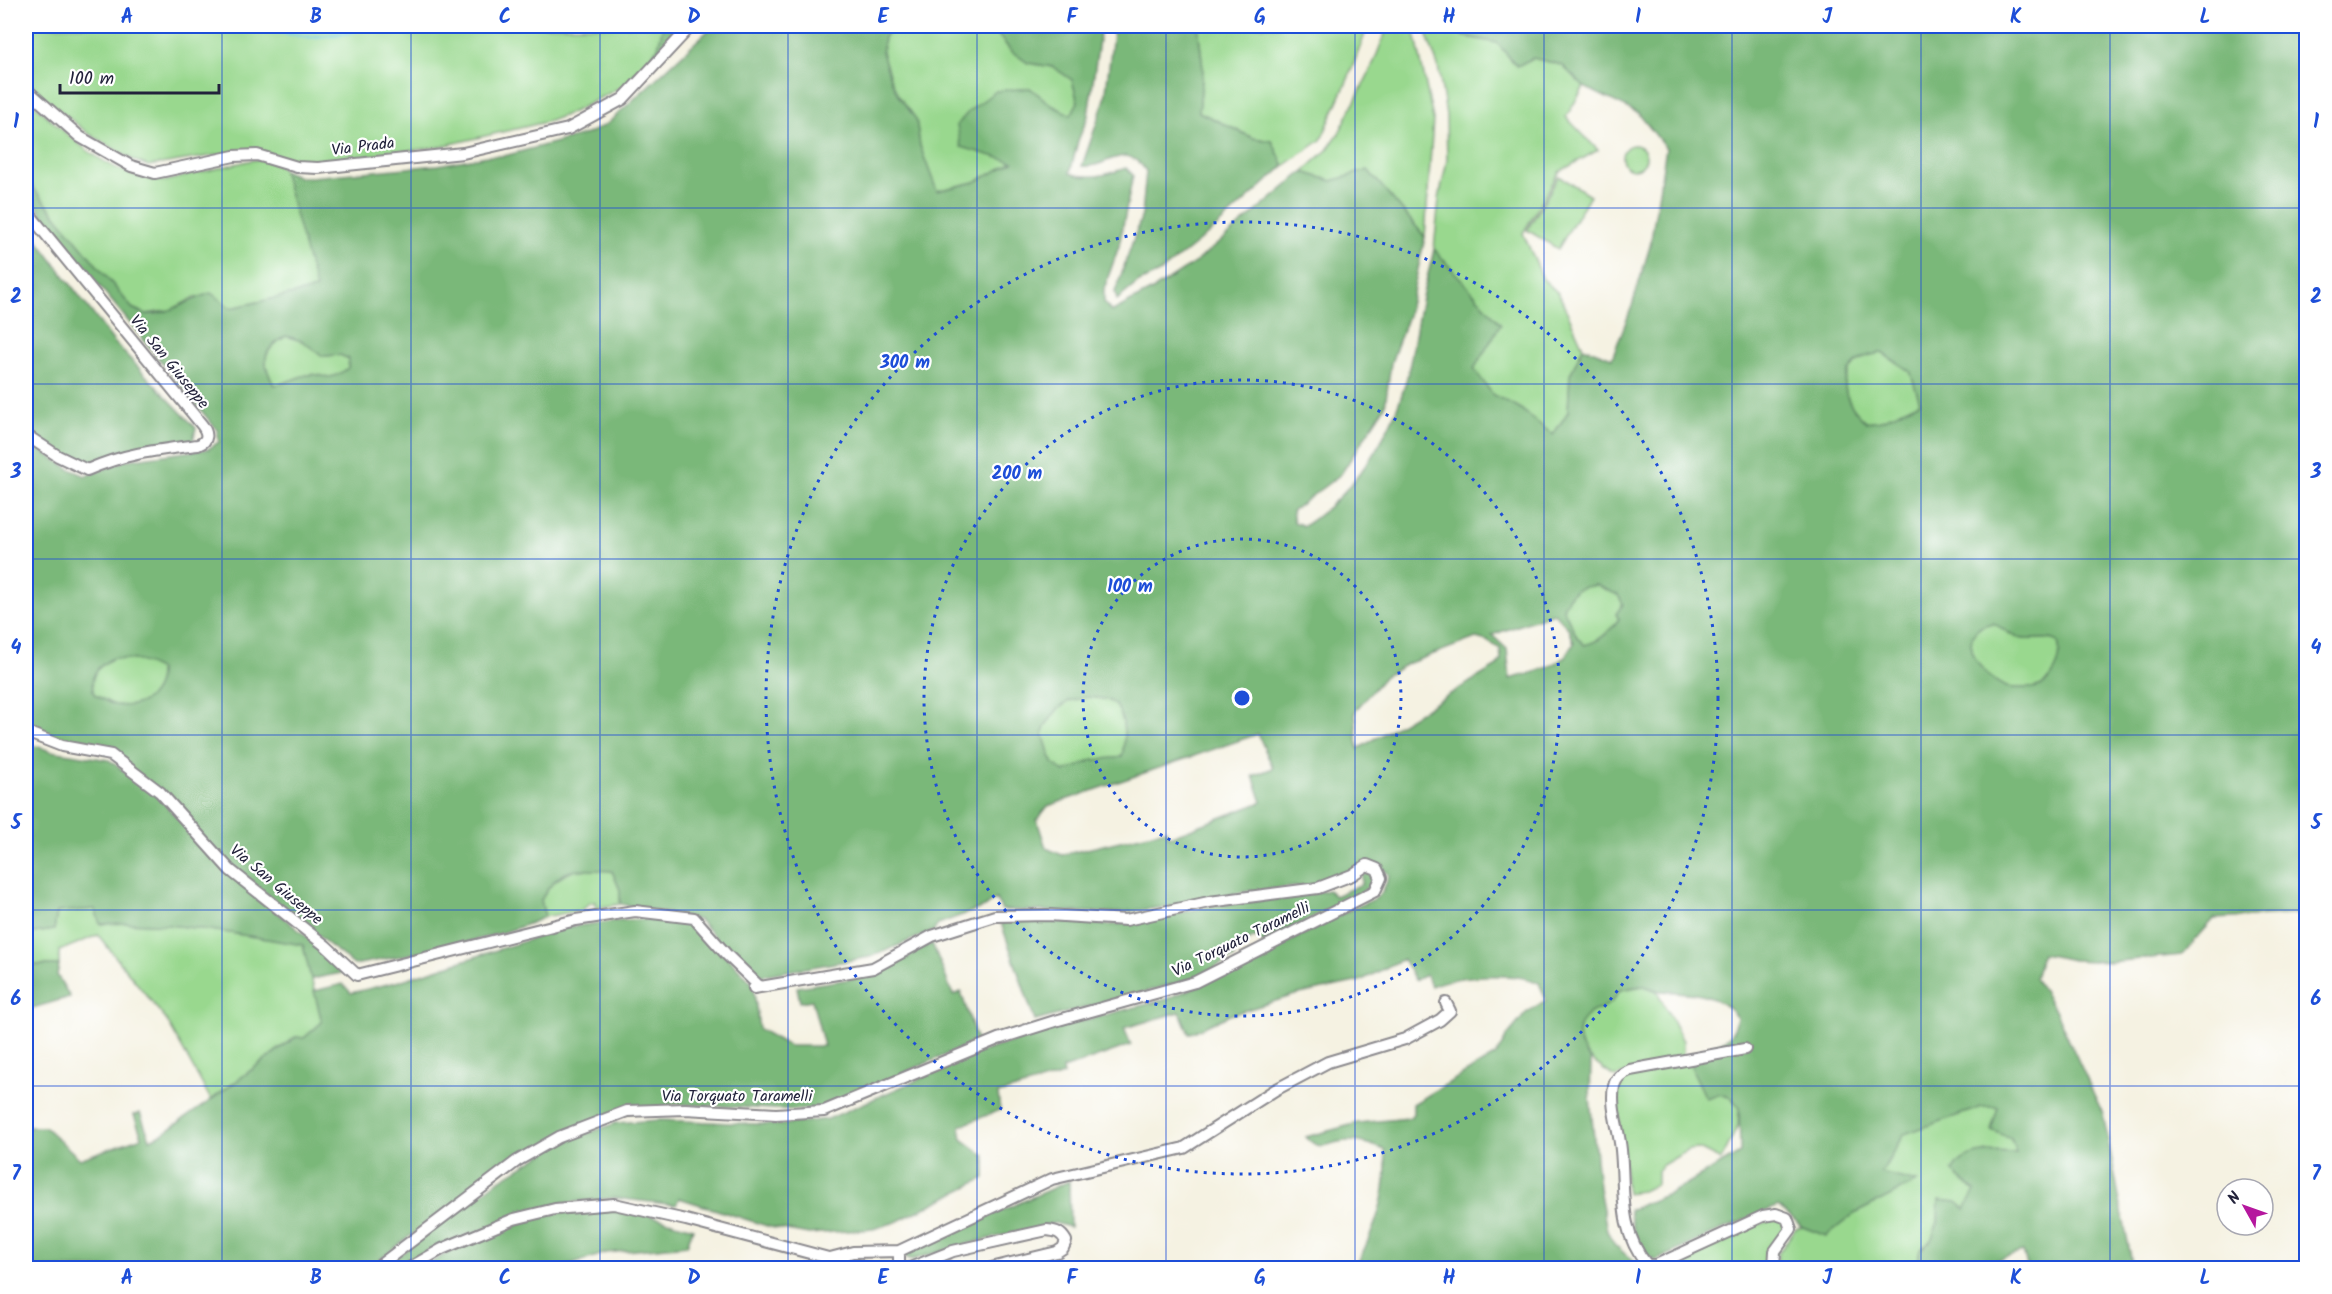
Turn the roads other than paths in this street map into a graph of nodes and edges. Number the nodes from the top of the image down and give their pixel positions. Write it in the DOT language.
graph roads {
  1 [pos="691,26"];
  2 [pos="26,89"];
  3 [pos="26,210"];
  4 [pos="26,435"];
  5 [pos="26,732"];
  6 [pos="357,975"];
  7 [pos="1446,1003"];
  8 [pos="1745,1049"];
  9 [pos="899,1251"];
  10 [pos="830,1258"];
  11 [pos="376,1269"];
  12 [pos="409,1269"];
  13 [pos="866,1269"];
  14 [pos="899,1269"];
  15 [pos="910,1269"];
  16 [pos="991,1269"];
  17 [pos="1773,1269"];
  1 -- 2 [label="street, Via Prada"];
  3 -- 4 [label="street, Via San Giuseppe"];
  5 -- 6 [label="street, Via San Giuseppe"];
  6 -- 11 [label="street, Via Torquato Taramelli"];
  7 -- 9 [label="street"];
  8 -- 17 [label="street"];
  9 -- 10 [label="street"];
  9 -- 14 [label="street"];
  10 -- 12 [label="street"];
  10 -- 13 [label="street"];
  15 -- 16 [label="street"];
}
